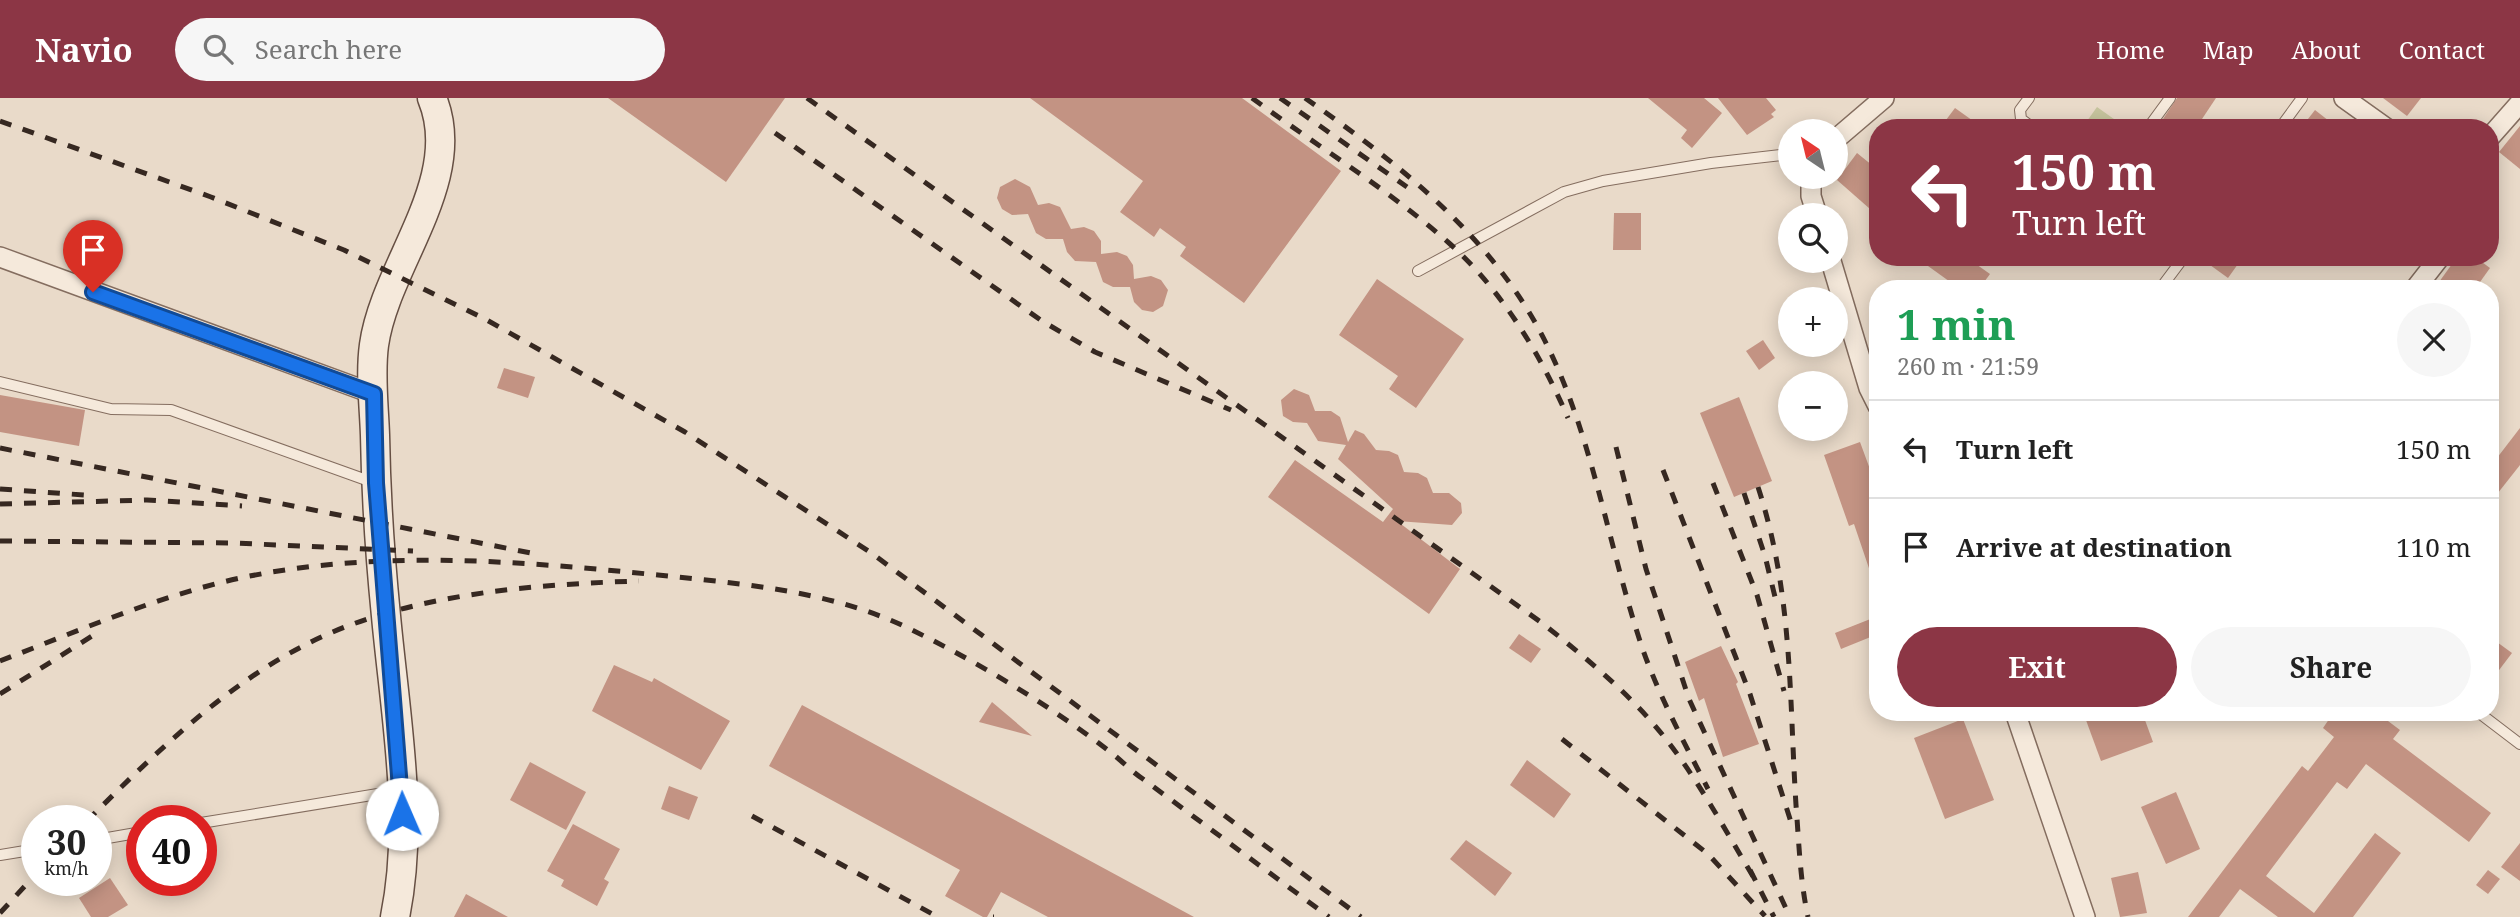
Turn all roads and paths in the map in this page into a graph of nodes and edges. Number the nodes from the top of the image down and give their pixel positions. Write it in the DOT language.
graph roads {
  1 [pos="432,98"];
  2 [pos="1884,98"];
  3 [pos="2029,98"];
  4 [pos="2171,98"];
  5 [pos="2302,98"];
  6 [pos="2344,98"];
  7 [pos="2520,103"];
  8 [pos="2022,119"];
  9 [pos="2155,119"];
  10 [pos="2287,119"];
  11 [pos="2373,119"];
  12 [pos="2499,127"];
  13 [pos="1848,129"];
  14 [pos="1778,156"];
  15 [pos="0,257"];
  16 [pos="2433,266"];
  17 [pos="1418,271"];
  18 [pos="1835,273"];
  19 [pos="2422,280"];
  20 [pos="0,382"];
  21 [pos="1869,388"];
  22 [pos="374,394"];
  23 [pos="376,483"];
  24 [pos="2018,721"];
  25 [pos="2490,721"];
  26 [pos="2520,744"];
  27 [pos="402,790"];
  28 [pos="217,820"];
  29 [pos="21,852"];
  30 [pos="0,855"];
  31 [pos="395,917"];
  32 [pos="2085,917"];
  1 -- 22 [label="street"];
  2 -- 13 [label="street"];
  3 -- 8 [label="lane"];
  4 -- 9 [label="lane"];
  5 -- 10 [label="lane"];
  6 -- 11 [label="street"];
  7 -- 12 [label="street"];
  14 -- 17 [label="lane"];
  15 -- 22 [label="street"];
  16 -- 19 [label="street"];
  18 -- 21 [label="street"];
  20 -- 23 [label="lane"];
  22 -- 23 [label="street"];
  23 -- 27 [label="street"];
  24 -- 32 [label="street"];
  25 -- 26 [label="lane"];
  27 -- 28 [label="lane"];
  27 -- 31 [label="street"];
  29 -- 30 [label="lane"];
}
